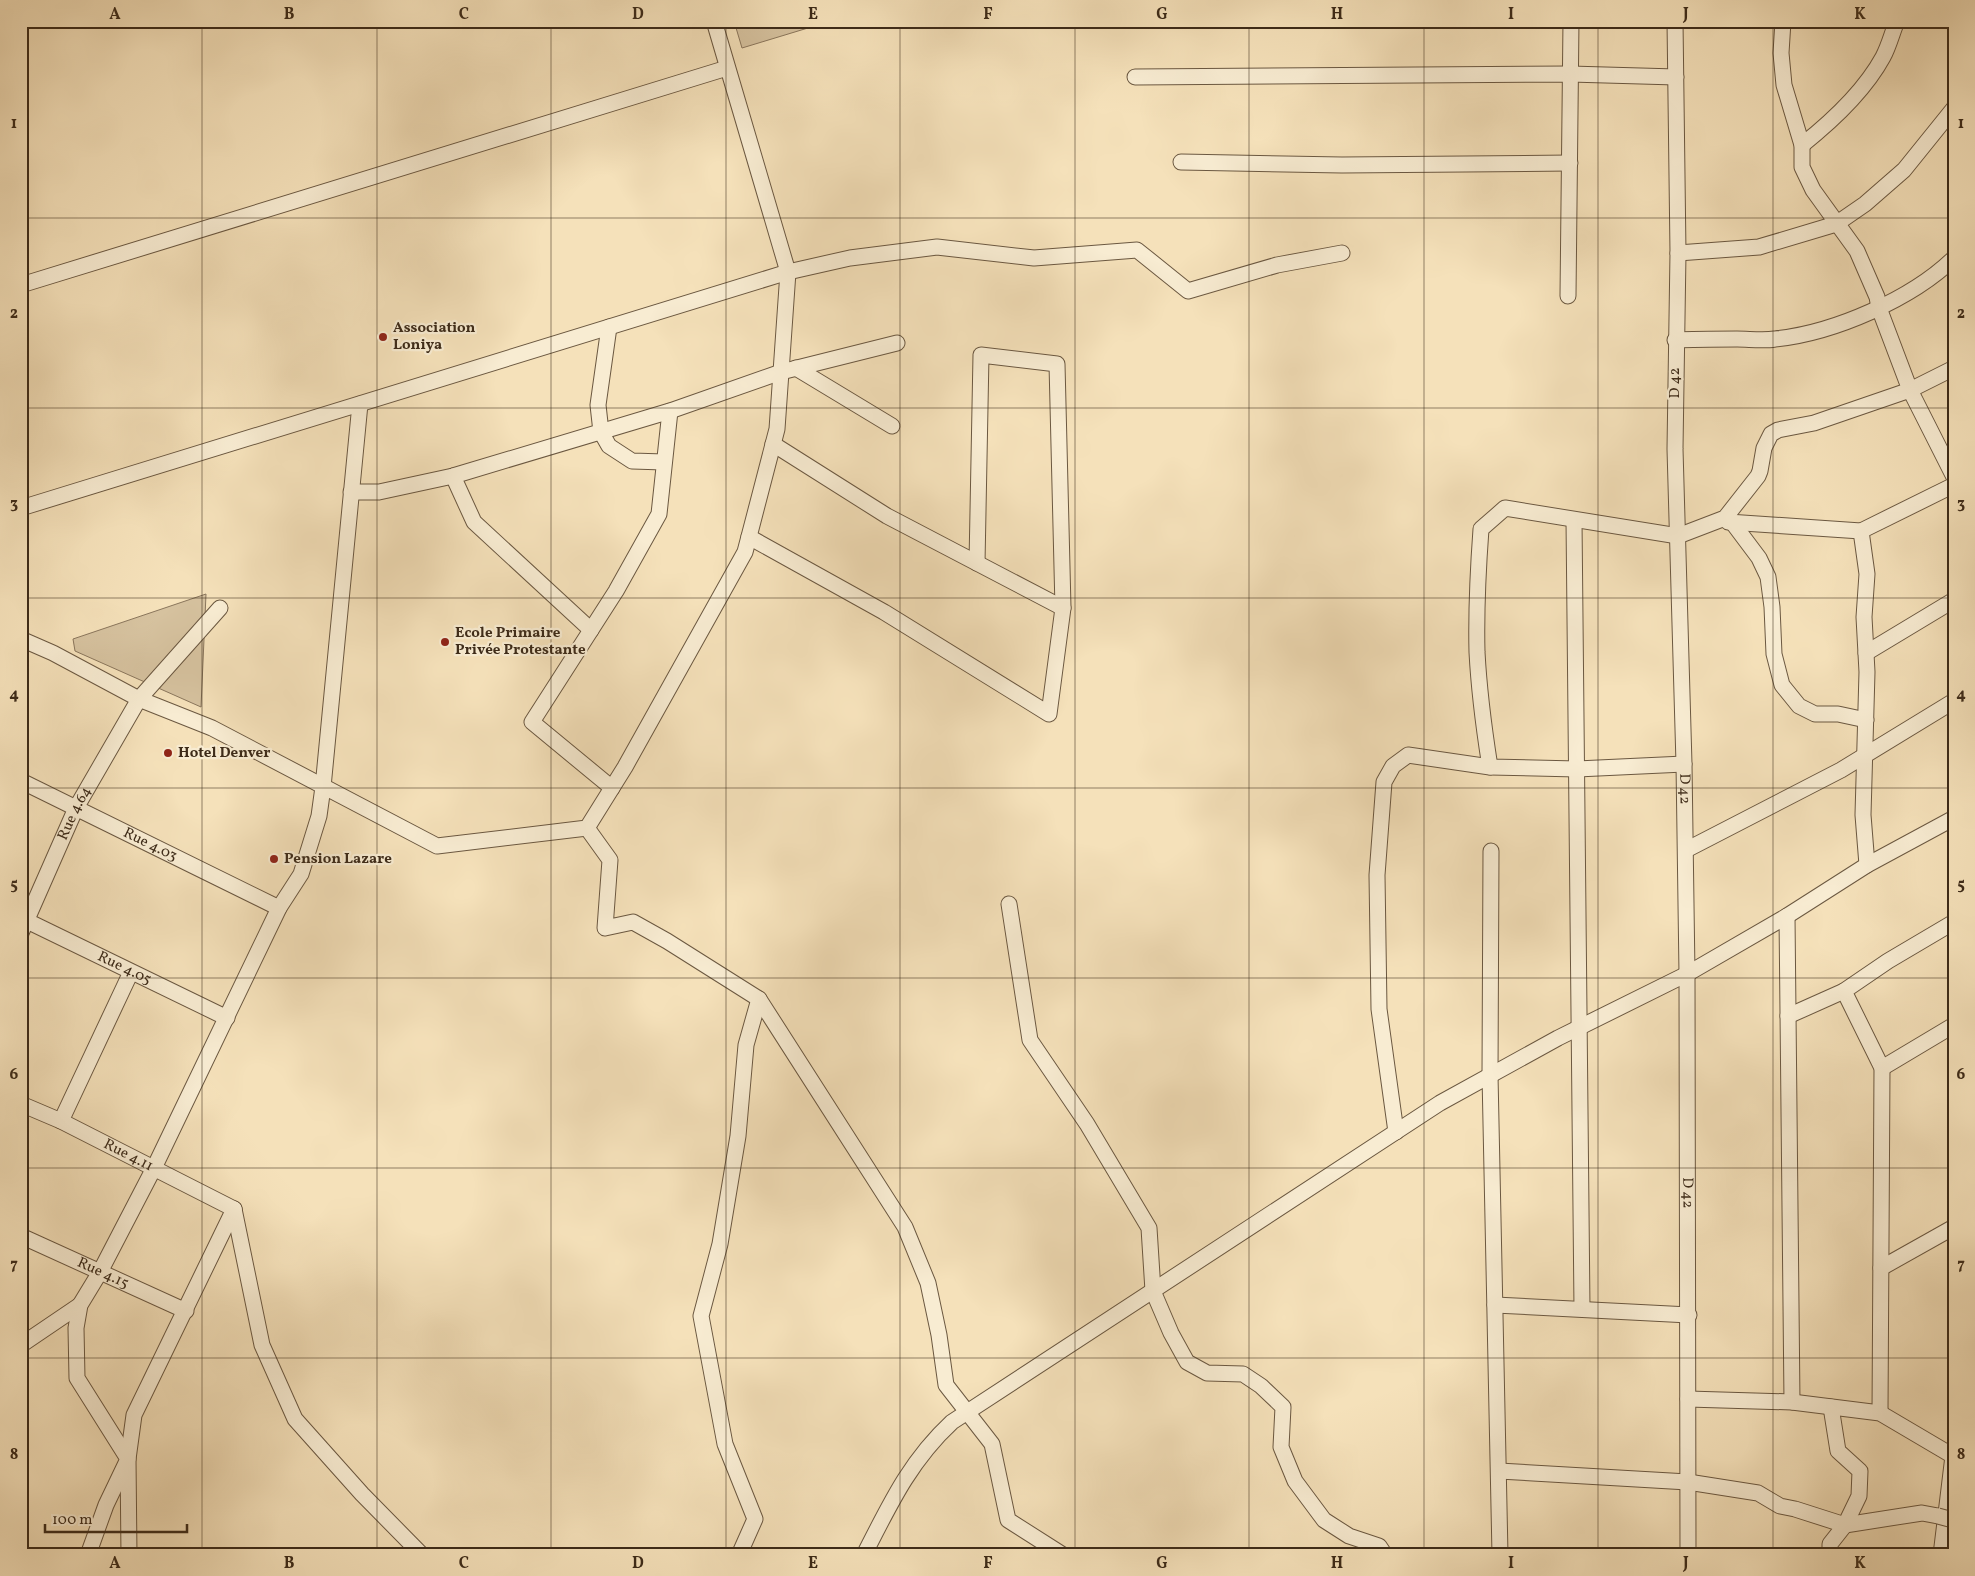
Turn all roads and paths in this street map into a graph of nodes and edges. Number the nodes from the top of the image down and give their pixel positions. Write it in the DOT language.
graph roads {
  1 [pos="714,21"];
  2 [pos="1571,21"];
  3 [pos="1675,21"];
  4 [pos="1783,21"];
  5 [pos="1897,21"];
  6 [pos="728,68"];
  7 [pos="1570,74"];
  8 [pos="1135,76"];
  9 [pos="1676,76"];
  10 [pos="1954,108"];
  11 [pos="1802,145"];
  12 [pos="1181,162"];
  13 [pos="1570,163"];
  14 [pos="1836,224"];
  15 [pos="1342,253"];
  16 [pos="1678,253"];
  17 [pos="1954,258"];
  18 [pos="788,272"];
  19 [pos="21,285"];
  20 [pos="1568,296"];
  21 [pos="1879,308"];
  22 [pos="609,327"];
  23 [pos="1675,340"];
  24 [pos="897,343"];
  25 [pos="1954,368"];
  26 [pos="788,370"];
  27 [pos="1910,390"];
  28 [pos="360,404"];
  29 [pos="670,411"];
  30 [pos="892,426"];
  31 [pos="601,432"];
  32 [pos="773,444"];
  33 [pos="664,462"];
  34 [pos="453,476"];
  35 [pos="1954,477"];
  36 [pos="1954,485"];
  37 [pos="351,492"];
  38 [pos="21,508"];
  39 [pos="1574,520"];
  40 [pos="1725,522"];
  41 [pos="1861,531"];
  42 [pos="1678,536"];
  43 [pos="749,537"];
  44 [pos="977,563"];
  45 [pos="1954,600"];
  46 [pos="220,608"];
  47 [pos="1063,608"];
  48 [pos="591,630"];
  49 [pos="21,639"];
  50 [pos="1866,653"];
  51 [pos="139,699"];
  52 [pos="1954,700"];
  53 [pos="1866,720"];
  54 [pos="1865,755"];
  55 [pos="1684,764"];
  56 [pos="1490,767"];
  57 [pos="1577,769"];
  58 [pos="21,782"];
  59 [pos="323,787"];
  60 [pos="612,788"];
  61 [pos="76,808"];
  62 [pos="1954,818"];
  63 [pos="587,828"];
  64 [pos="1686,850"];
  65 [pos="1491,852"];
  66 [pos="1867,865"];
  67 [pos="1009,904"];
  68 [pos="279,908"];
  69 [pos="1787,916"];
  70 [pos="1954,922"];
  71 [pos="23,924"];
  72 [pos="131,972"];
  73 [pos="1687,974"];
  74 [pos="1844,991"];
  75 [pos="759,999"];
  76 [pos="1788,1016"];
  77 [pos="227,1018"];
  78 [pos="1954,1025"];
  79 [pos="1579,1027"];
  80 [pos="1882,1068"];
  81 [pos="1490,1075"];
  82 [pos="21,1104"];
  83 [pos="61,1121"];
  84 [pos="1396,1132"];
  85 [pos="154,1168"];
  86 [pos="234,1209"];
  87 [pos="1954,1227"];
  88 [pos="21,1236"];
  89 [pos="1881,1268"];
  90 [pos="100,1272"];
  91 [pos="1153,1291"];
  92 [pos="80,1305"];
  93 [pos="1495,1305"];
  94 [pos="1582,1309"];
  95 [pos="186,1311"];
  96 [pos="1689,1315"];
  97 [pos="21,1345"];
  98 [pos="1688,1399"];
  99 [pos="1792,1402"];
  100 [pos="1831,1406"];
  101 [pos="1880,1412"];
  102 [pos="966,1413"];
  103 [pos="128,1458"];
  104 [pos="1499,1471"];
  105 [pos="1688,1482"];
  106 [pos="1953,1520"];
  107 [pos="1845,1525"];
  108 [pos="88,1555"];
  109 [pos="129,1555"];
  110 [pos="422,1555"];
  111 [pos="739,1555"];
  112 [pos="864,1555"];
  113 [pos="1063,1555"];
  114 [pos="1385,1555"];
  115 [pos="1500,1555"];
  116 [pos="1688,1555"];
  117 [pos="1830,1555"];
  118 [pos="1941,1555"];
  1 -- 6 [label="street"];
  2 -- 7 [label="street"];
  3 -- 9 [label="street, D 42 / D 42"];
  4 -- 11 [label="street"];
  5 -- 11 [label="street"];
  6 -- 18 [label="street"];
  6 -- 19 [label="street"];
  7 -- 8 [label="street"];
  7 -- 9 [label="street"];
  7 -- 13 [label="street"];
  9 -- 16 [label="street, D 42 / D 42"];
  10 -- 14 [label="street"];
  11 -- 14 [label="street"];
  12 -- 13 [label="street"];
  13 -- 20 [label="street"];
  14 -- 16 [label="street"];
  14 -- 21 [label="street"];
  15 -- 18 [label="street"];
  16 -- 23 [label="street, D 42 / D 42"];
  17 -- 21 [label="street"];
  18 -- 22 [label="street"];
  18 -- 26 [label="street"];
  21 -- 23 [label="street"];
  21 -- 27 [label="street"];
  22 -- 28 [label="street"];
  22 -- 31 [label="street"];
  23 -- 42 [label="street, D 42 / D 42"];
  24 -- 26 [label="street"];
  25 -- 27 [label="street"];
  26 -- 29 [label="street"];
  26 -- 30 [label="street"];
  26 -- 32 [label="street"];
  27 -- 35 [label="street"];
  27 -- 40 [label="street"];
  28 -- 37 [label="street"];
  28 -- 38 [label="street"];
  29 -- 31 [label="street"];
  29 -- 33 [label="street"];
  31 -- 33 [label="street"];
  31 -- 34 [label="street"];
  32 -- 43 [label="street"];
  32 -- 44 [label="street"];
  33 -- 48 [label="street"];
  34 -- 37 [label="street"];
  34 -- 48 [label="street"];
  36 -- 41 [label="street"];
  37 -- 59 [label="street"];
  39 -- 42 [label="street"];
  39 -- 56 [label="street"];
  39 -- 57 [label="street"];
  40 -- 41 [label="street"];
  40 -- 42 [label="street"];
  40 -- 53 [label="street"];
  41 -- 50 [label="street"];
  42 -- 55 [label="street, D 42 / D 42"];
  43 -- 47 [label="street"];
  43 -- 60 [label="street"];
  44 -- 47 [label="street"];
  44 -- 47 [label="street"];
  45 -- 50 [label="street"];
  46 -- 51 [label="street, Rue 4.64"];
  48 -- 60 [label="street"];
  49 -- 51 [label="street"];
  50 -- 53 [label="street"];
  51 -- 59 [label="street"];
  51 -- 61 [label="street, Rue 4.64"];
  52 -- 54 [label="street"];
  53 -- 54 [label="street"];
  54 -- 64 [label="street"];
  54 -- 66 [label="street"];
  55 -- 57 [label="street"];
  55 -- 64 [label="street, D 42 / D 42"];
  56 -- 57 [label="street"];
  56 -- 84 [label="street"];
  57 -- 79 [label="street"];
  58 -- 61 [label="street, Rue 4.03"];
  59 -- 63 [label="street"];
  59 -- 68 [label="street"];
  60 -- 63 [label="street"];
  61 -- 68 [label="street, Rue 4.03"];
  61 -- 71 [label="street, Rue 4.64"];
  62 -- 66 [label="street"];
  63 -- 75 [label="street"];
  64 -- 73 [label="street, D 42 / D 42"];
  65 -- 81 [label="street"];
  66 -- 69 [label="street"];
  67 -- 91 [label="street"];
  68 -- 77 [label="street"];
  69 -- 73 [label="street"];
  69 -- 76 [label="street"];
  70 -- 74 [label="street"];
  71 -- 72 [label="street, Rue 4.05"];
  72 -- 77 [label="street, Rue 4.05"];
  72 -- 83 [label="street"];
  73 -- 79 [label="street"];
  73 -- 96 [label="street, D 42 / D 42"];
  74 -- 76 [label="street"];
  74 -- 80 [label="street"];
  75 -- 102 [label="street"];
  75 -- 111 [label="street"];
  76 -- 99 [label="street"];
  77 -- 85 [label="street"];
  78 -- 80 [label="street"];
  79 -- 81 [label="street"];
  79 -- 94 [label="street"];
  80 -- 89 [label="street"];
  81 -- 84 [label="street"];
  81 -- 93 [label="street"];
  82 -- 83 [label="street, Rue 4.11"];
  83 -- 85 [label="street, Rue 4.11"];
  84 -- 91 [label="street"];
  85 -- 86 [label="street, Rue 4.11"];
  85 -- 90 [label="street"];
  86 -- 95 [label="street"];
  86 -- 110 [label="street"];
  87 -- 89 [label="street"];
  88 -- 90 [label="street, Rue 4.15"];
  89 -- 101 [label="street"];
  90 -- 92 [label="street"];
  90 -- 95 [label="street, Rue 4.15"];
  91 -- 102 [label="street"];
  91 -- 114 [label="street"];
  92 -- 97 [label="street"];
  92 -- 103 [label="street"];
  93 -- 94 [label="street"];
  93 -- 104 [label="street"];
  94 -- 96 [label="street"];
  95 -- 103 [label="street"];
  96 -- 98 [label="street, D 42 / D 42"];
  98 -- 99 [label="street"];
  98 -- 105 [label="street, D 42 / D 42"];
  99 -- 100 [label="street"];
  100 -- 101 [label="street"];
  100 -- 107 [label="street"];
  101 -- 118 [label="street"];
  102 -- 112 [label="street"];
  102 -- 113 [label="street"];
  103 -- 108 [label="street"];
  103 -- 109 [label="street"];
  104 -- 105 [label="street"];
  104 -- 115 [label="street"];
  105 -- 107 [label="street"];
  105 -- 116 [label="street, D 42 / D 42"];
  106 -- 107 [label="street, bridge"];
  107 -- 117 [label="street"];
}
